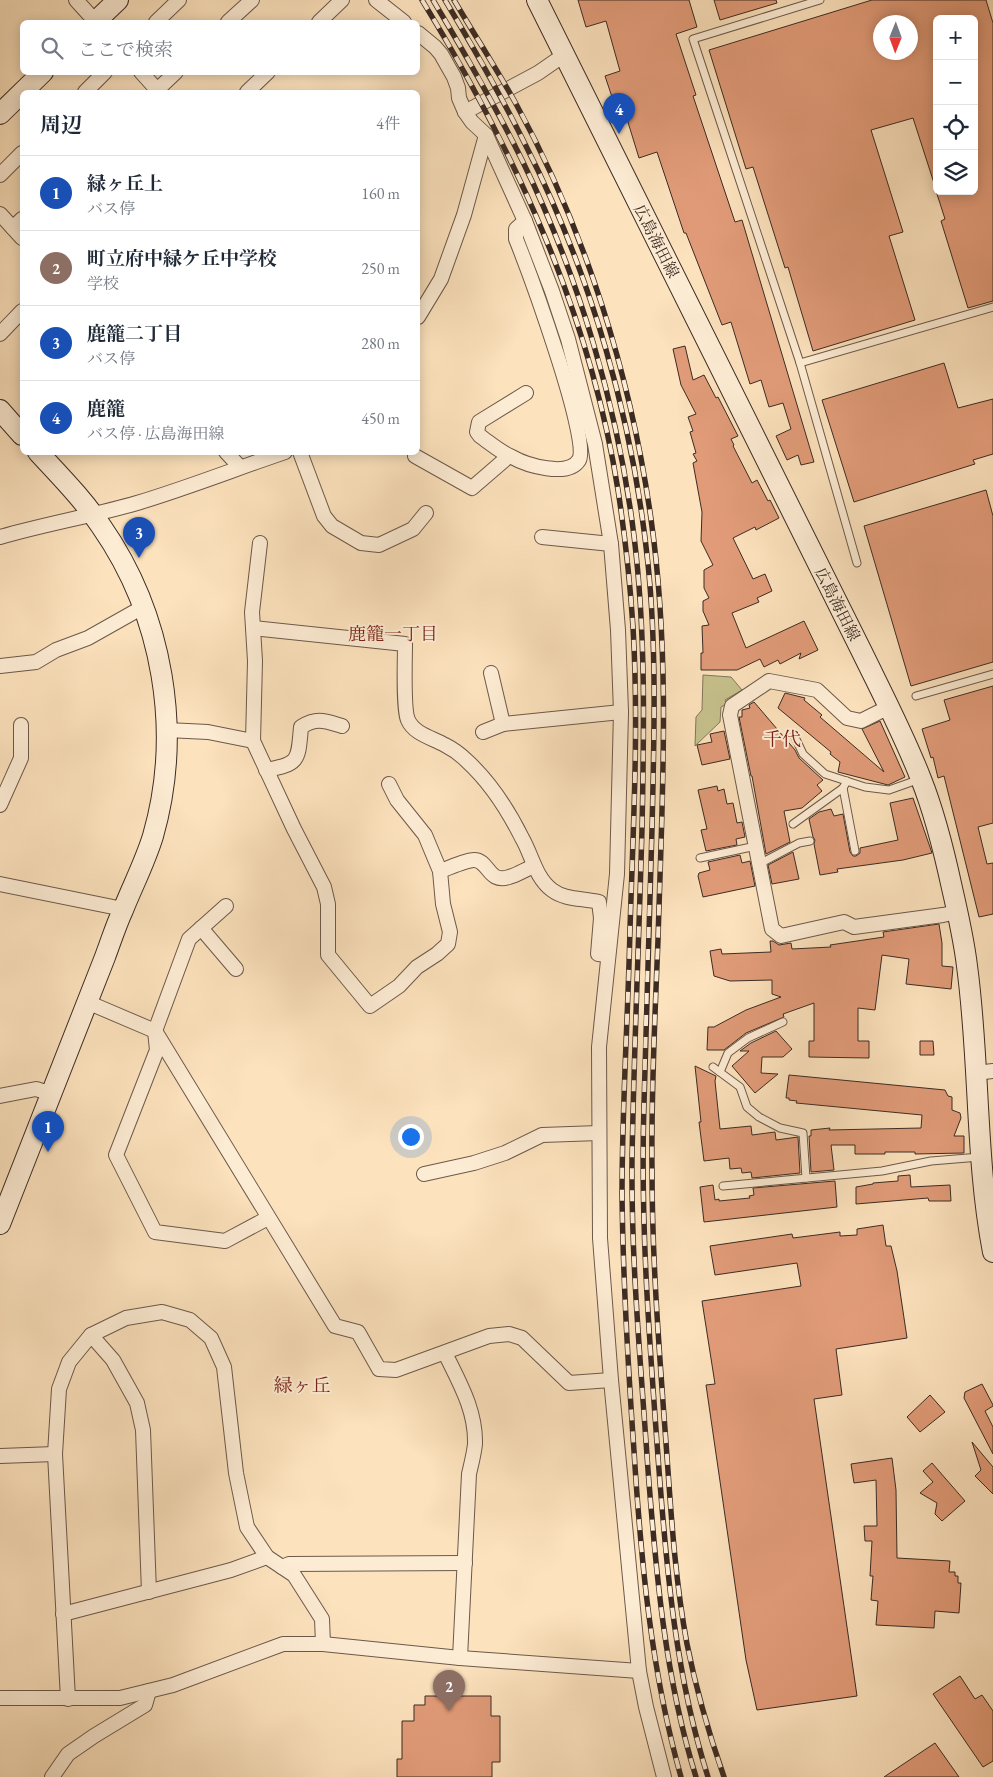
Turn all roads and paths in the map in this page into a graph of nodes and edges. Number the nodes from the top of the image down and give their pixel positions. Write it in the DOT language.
graph roads {
  1 [pos="76,0"];
  2 [pos="118,0"];
  3 [pos="179,0"];
  4 [pos="252,0"];
  5 [pos="342,0"];
  6 [pos="376,0"];
  7 [pos="537,0"];
  8 [pos="820,0"];
  9 [pos="94,20"];
  10 [pos="98,20"];
  11 [pos="158,20"];
  12 [pos="230,20"];
  13 [pos="321,20"];
  14 [pos="401,20"];
  15 [pos="420,35"];
  16 [pos="564,55"];
  17 [pos="40,75"];
  18 [pos="102,75"];
  19 [pos="143,75"];
  20 [pos="173,75"];
  21 [pos="265,75"];
  22 [pos="25,90"];
  23 [pos="86,90"];
  24 [pos="155,90"];
  25 [pos="159,90"];
  26 [pos="249,90"];
  27 [pos="20,94"];
  28 [pos="465,112"];
  29 [pos="0,114"];
  30 [pos="486,135"];
  31 [pos="20,155"];
  32 [pos="0,175"];
  33 [pos="0,214"];
  34 [pos="525,221"];
  35 [pos="19,228"];
  36 [pos="993,307"];
  37 [pos="20,314"];
  38 [pos="420,314"];
  39 [pos="0,334"];
  40 [pos="800,363"];
  41 [pos="526,393"];
  42 [pos="0,410"];
  43 [pos="20,433"];
  44 [pos="41,455"];
  45 [pos="229,455"];
  46 [pos="276,455"];
  47 [pos="301,455"];
  48 [pos="415,456"];
  49 [pos="509,456"];
  50 [pos="240,467"];
  51 [pos="426,513"];
  52 [pos="93,515"];
  53 [pos="542,536"];
  54 [pos="0,537"];
  55 [pos="260,543"];
  56 [pos="610,544"];
  57 [pos="857,563"];
  58 [pos="143,607"];
  59 [pos="253,628"];
  60 [pos="0,666"];
  61 [pos="491,673"];
  62 [pos="993,674"];
  63 [pos="916,696"];
  64 [pos="889,707"];
  65 [pos="621,712"];
  66 [pos="503,724"];
  67 [pos="20,726"];
  68 [pos="342,726"];
  69 [pos="167,730"];
  70 [pos="483,732"];
  71 [pos="794,735"];
  72 [pos="253,741"];
  73 [pos="266,770"];
  74 [pos="921,778"];
  75 [pos="847,781"];
  76 [pos="389,784"];
  77 [pos="844,788"];
  78 [pos="0,805"];
  79 [pos="793,824"];
  80 [pos="810,841"];
  81 [pos="756,846"];
  82 [pos="855,851"];
  83 [pos="700,858"];
  84 [pos="759,864"];
  85 [pos="534,866"];
  86 [pos="440,871"];
  87 [pos="0,884"];
  88 [pos="226,906"];
  89 [pos="123,910"];
  90 [pos="957,912"];
  91 [pos="201,928"];
  92 [pos="608,955"];
  93 [pos="236,969"];
  94 [pos="87,1002"];
  95 [pos="783,1022"];
  96 [pos="155,1030"];
  97 [pos="713,1067"];
  98 [pos="720,1072"];
  99 [pos="984,1072"];
  100 [pos="52,1094"];
  101 [pos="0,1096"];
  102 [pos="599,1133"];
  103 [pos="980,1157"];
  104 [pos="424,1174"];
  105 [pos="806,1178"];
  106 [pos="723,1186"];
  107 [pos="268,1218"];
  108 [pos="0,1224"];
  109 [pos="993,1252"];
  110 [pos="91,1335"];
  111 [pos="445,1353"];
  112 [pos="611,1380"];
  113 [pos="55,1454"];
  114 [pos="0,1456"];
  115 [pos="267,1557"];
  116 [pos="465,1563"];
  117 [pos="282,1568"];
  118 [pos="149,1592"];
  119 [pos="63,1614"];
  120 [pos="323,1644"];
  121 [pos="460,1658"];
  122 [pos="639,1671"];
  123 [pos="150,1691"];
  124 [pos="0,1698"];
  125 [pos="68,1699"];
  126 [pos="52,1777"];
  127 [pos="664,1777"];
  1 -- 9 [label="street"];
  2 -- 10 [label="main road"];
  3 -- 11 [label="street"];
  4 -- 12 [label="street"];
  5 -- 13 [label="street"];
  6 -- 14 [label="street"];
  7 -- 16 [label="main road, 広島海田線"];
  8 -- 40 [label="lane"];
  15 -- 28 [label="street"];
  16 -- 28 [label="street"];
  16 -- 64 [label="main road, 広島海田線"];
  17 -- 22 [label="main road"];
  18 -- 23 [label="street"];
  19 -- 24 [label="street"];
  20 -- 25 [label="street"];
  21 -- 26 [label="street"];
  27 -- 29 [label="main road"];
  28 -- 30 [label="street"];
  30 -- 34 [label="street"];
  30 -- 38 [label="street"];
  31 -- 32 [label="street"];
  33 -- 35 [label="street"];
  34 -- 49 [label="street"];
  34 -- 56 [label="street"];
  36 -- 40 [label="lane"];
  37 -- 39 [label="street"];
  40 -- 57 [label="lane"];
  41 -- 49 [label="street"];
  42 -- 43 [label="main road"];
  44 -- 52 [label="main road"];
  45 -- 50 [label="street"];
  46 -- 50 [label="street"];
  47 -- 51 [label="street"];
  48 -- 49 [label="street"];
  50 -- 52 [label="street"];
  52 -- 54 [label="street"];
  52 -- 58 [label="main road"];
  53 -- 56 [label="street"];
  55 -- 59 [label="street"];
  56 -- 65 [label="street"];
  58 -- 60 [label="street"];
  58 -- 69 [label="main road"];
  59 -- 72 [label="street"];
  59 -- 85 [label="street"];
  61 -- 66 [label="street"];
  62 -- 63 [label="lane"];
  64 -- 74 [label="main road, 広島海田線"];
  64 -- 81 [label="street"];
  65 -- 66 [label="street"];
  65 -- 92 [label="street"];
  66 -- 70 [label="street"];
  67 -- 78 [label="street"];
  68 -- 73 [label="street"];
  69 -- 72 [label="street"];
  69 -- 89 [label="main road"];
  71 -- 75 [label="lane"];
  72 -- 73 [label="street"];
  73 -- 86 [label="street"];
  74 -- 75 [label="lane"];
  74 -- 90 [label="main road, 広島海田線"];
  75 -- 77 [label="lane"];
  76 -- 86 [label="street"];
  77 -- 79 [label="lane"];
  77 -- 82 [label="lane"];
  80 -- 84 [label="lane"];
  81 -- 83 [label="lane"];
  81 -- 84 [label="street"];
  84 -- 90 [label="street"];
  85 -- 86 [label="street"];
  85 -- 92 [label="street"];
  87 -- 89 [label="street"];
  88 -- 91 [label="street"];
  89 -- 94 [label="main road"];
  90 -- 99 [label="main road, 広島海田線"];
  91 -- 93 [label="street"];
  91 -- 96 [label="street"];
  92 -- 102 [label="street"];
  94 -- 96 [label="street"];
  94 -- 100 [label="main road"];
  95 -- 98 [label="lane"];
  96 -- 107 [label="street"];
  96 -- 107 [label="street"];
  97 -- 98 [label="lane"];
  98 -- 105 [label="lane"];
  99 -- 103 [label="main road, 広島海田線"];
  100 -- 101 [label="street"];
  100 -- 108 [label="main road"];
  102 -- 104 [label="street"];
  102 -- 112 [label="street"];
  103 -- 105 [label="lane"];
  103 -- 109 [label="main road, 広島海田線"];
  105 -- 106 [label="lane"];
  107 -- 111 [label="street"];
  110 -- 113 [label="street"];
  110 -- 115 [label="street"];
  110 -- 118 [label="street"];
  111 -- 112 [label="street"];
  111 -- 116 [label="street"];
  112 -- 122 [label="street"];
  113 -- 114 [label="street"];
  113 -- 119 [label="street"];
  115 -- 117 [label="street"];
  115 -- 118 [label="street"];
  116 -- 117 [label="street"];
  116 -- 121 [label="street"];
  117 -- 120 [label="street"];
  118 -- 119 [label="street"];
  119 -- 125 [label="street"];
  120 -- 121 [label="street"];
  120 -- 123 [label="street"];
  121 -- 122 [label="street"];
  122 -- 127 [label="street"];
  123 -- 125 [label="street"];
  123 -- 126 [label="street"];
  124 -- 125 [label="street"];
}
